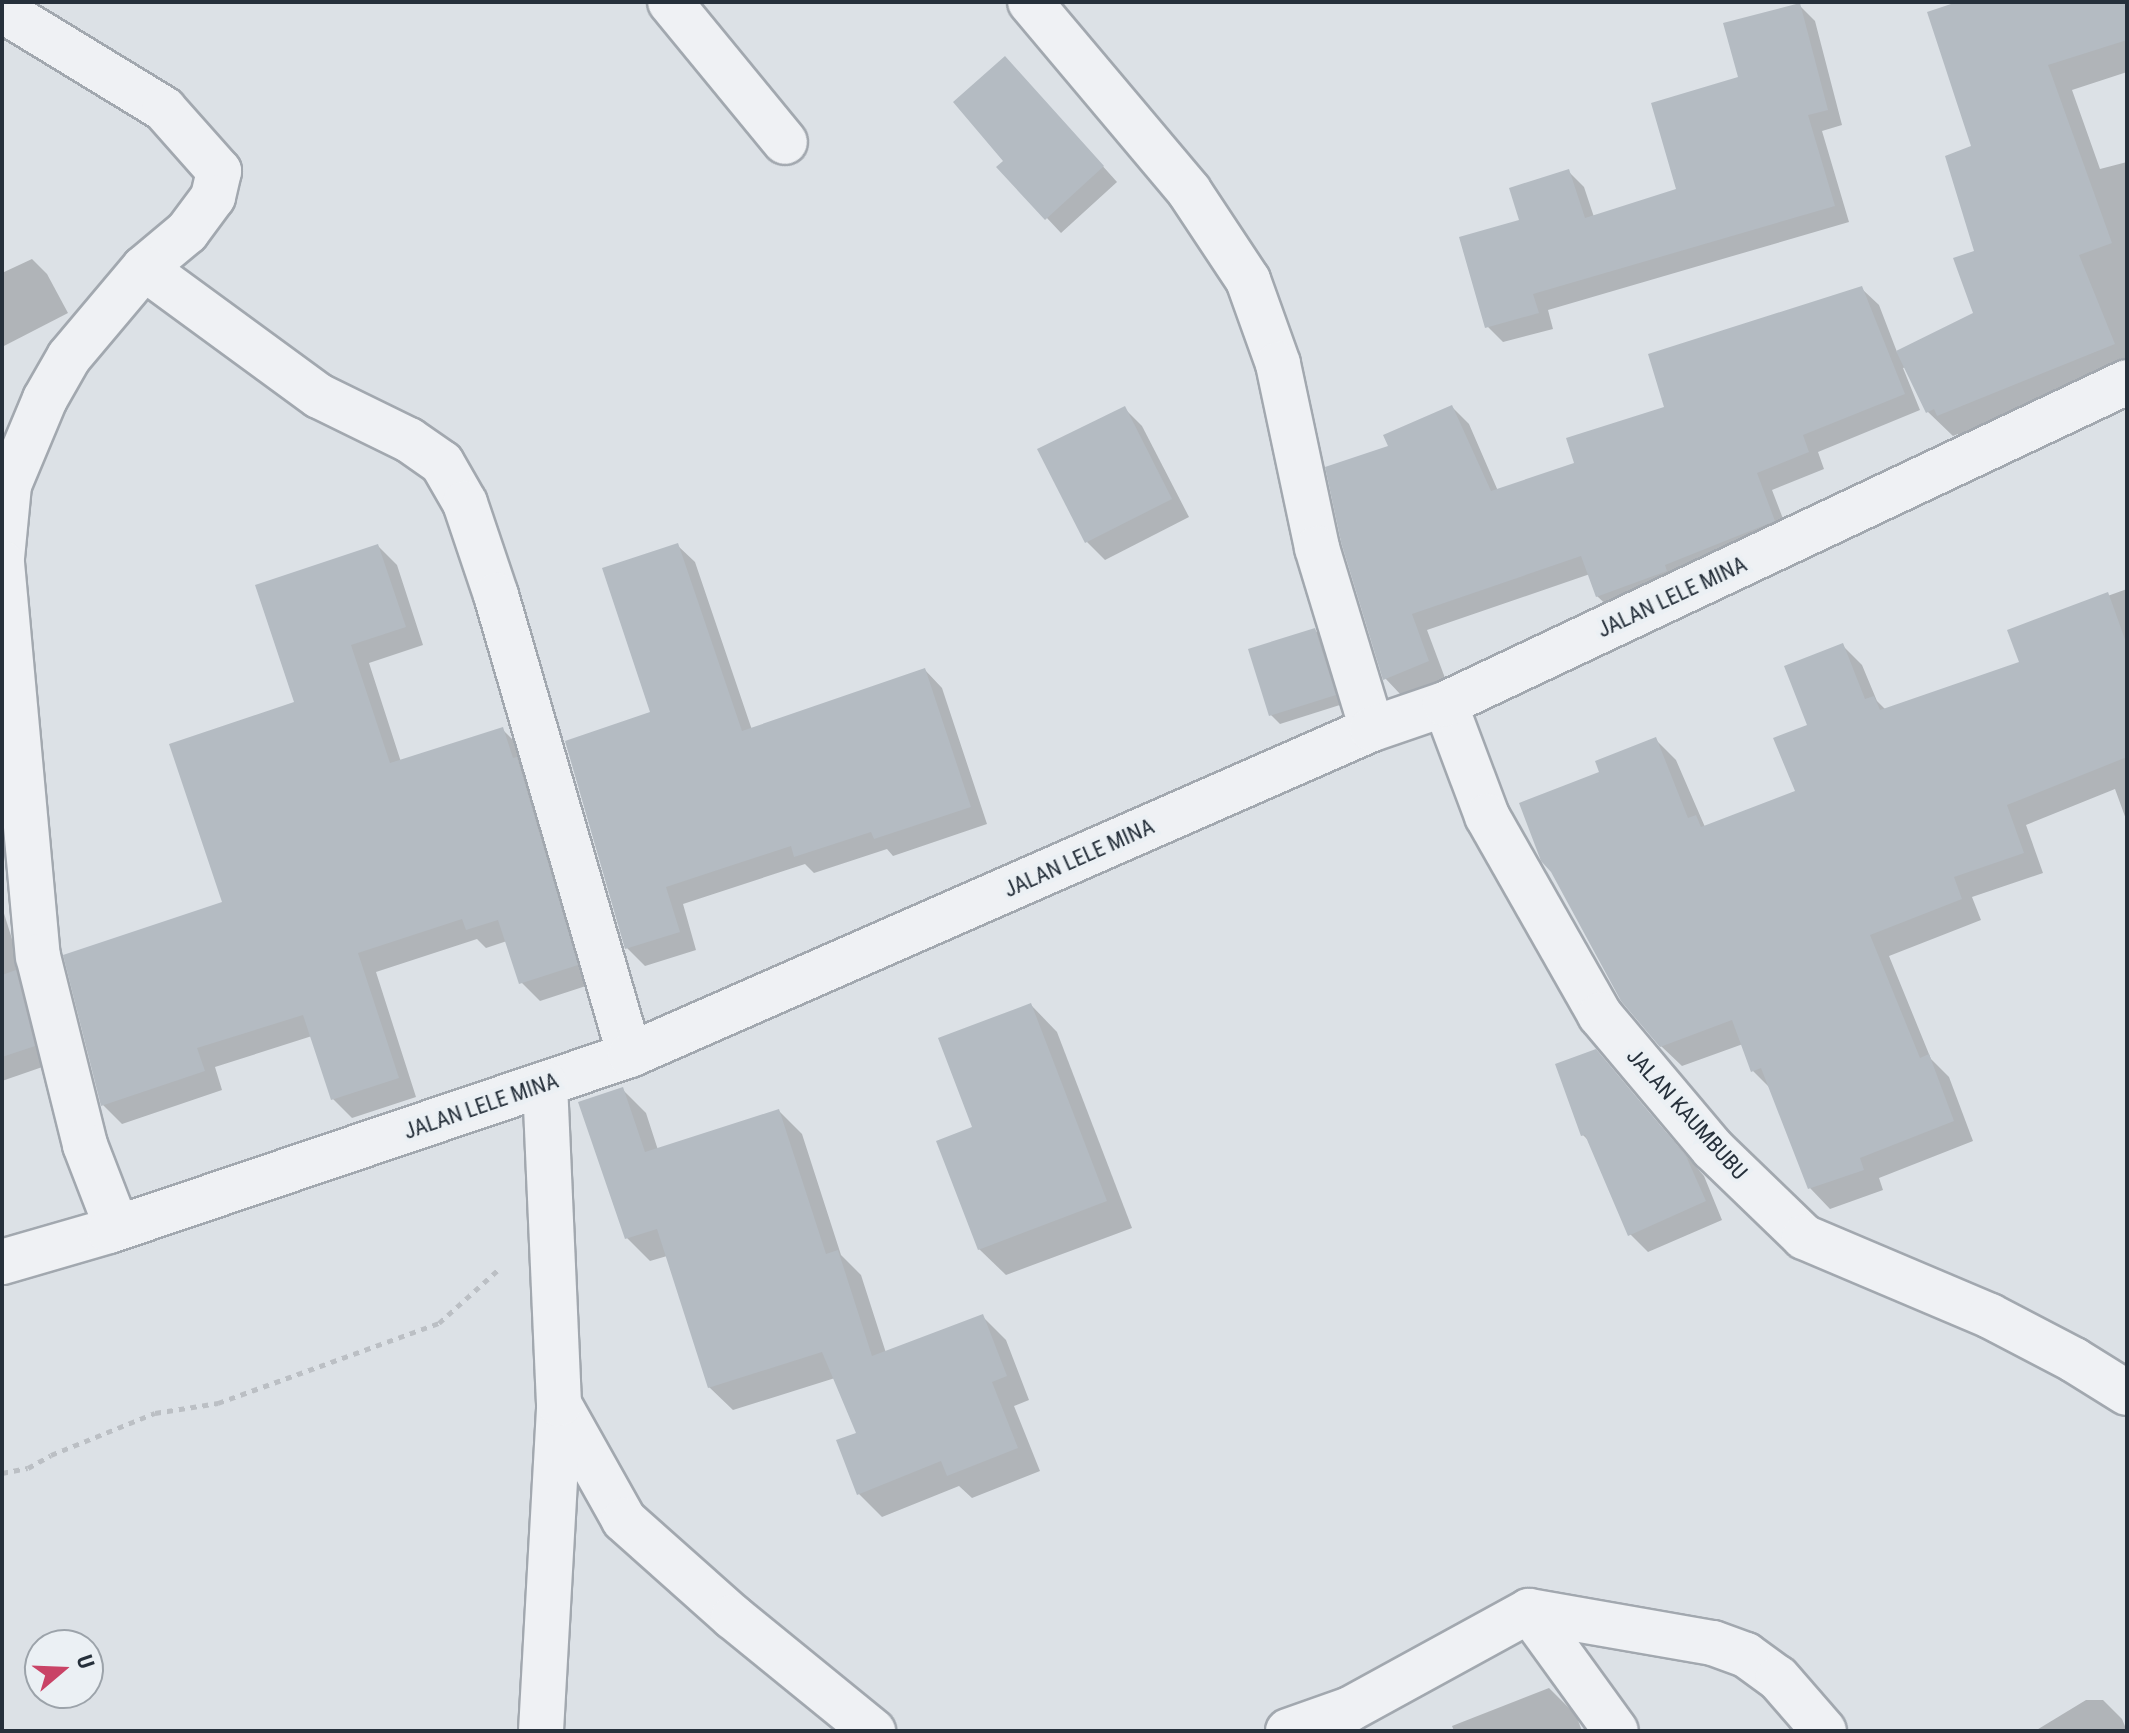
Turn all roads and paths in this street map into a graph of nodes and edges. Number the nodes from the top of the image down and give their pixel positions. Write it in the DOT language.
graph roads {
  1 [pos="670,2"];
  2 [pos="1030,2"];
  3 [pos="2,10"];
  4 [pos="785,142"];
  5 [pos="144,268"];
  6 [pos="2127,382"];
  7 [pos="2,560"];
  8 [pos="1445,704"];
  9 [pos="1372,729"];
  10 [pos="630,1055"];
  11 [pos="545,1084"];
  12 [pos="550,1223"];
  13 [pos="117,1228"];
  14 [pos="2,1262"];
  15 [pos="2127,1393"];
  16 [pos="559,1404"];
  17 [pos="2,1473"];
  18 [pos="1529,1611"];
  19 [pos="541,1731"];
  20 [pos="873,1731"];
  21 [pos="1288,1731"];
  22 [pos="1616,1731"];
  23 [pos="1824,1731"];
  1 -- 4 [label="street"];
  2 -- 9 [label="street"];
  3 -- 5 [label="street"];
  5 -- 7 [label="street"];
  5 -- 10 [label="street"];
  6 -- 8 [label="street, JALAN LELE MINA"];
  7 -- 13 [label="street"];
  8 -- 9 [label="street, JALAN LELE MINA"];
  8 -- 15 [label="street, JALAN KAUMBUBU"];
  9 -- 10 [label="street, JALAN LELE MINA"];
  10 -- 11 [label="street, JALAN LELE MINA"];
  11 -- 12 [label="street"];
  11 -- 13 [label="street, JALAN LELE MINA"];
  12 -- 16 [label="street"];
  12 -- 17 [label="path"];
  13 -- 14 [label="street, JALAN LELE MINA"];
  16 -- 19 [label="street"];
  16 -- 20 [label="street"];
  18 -- 21 [label="street"];
  18 -- 22 [label="street"];
  18 -- 23 [label="street"];
}
